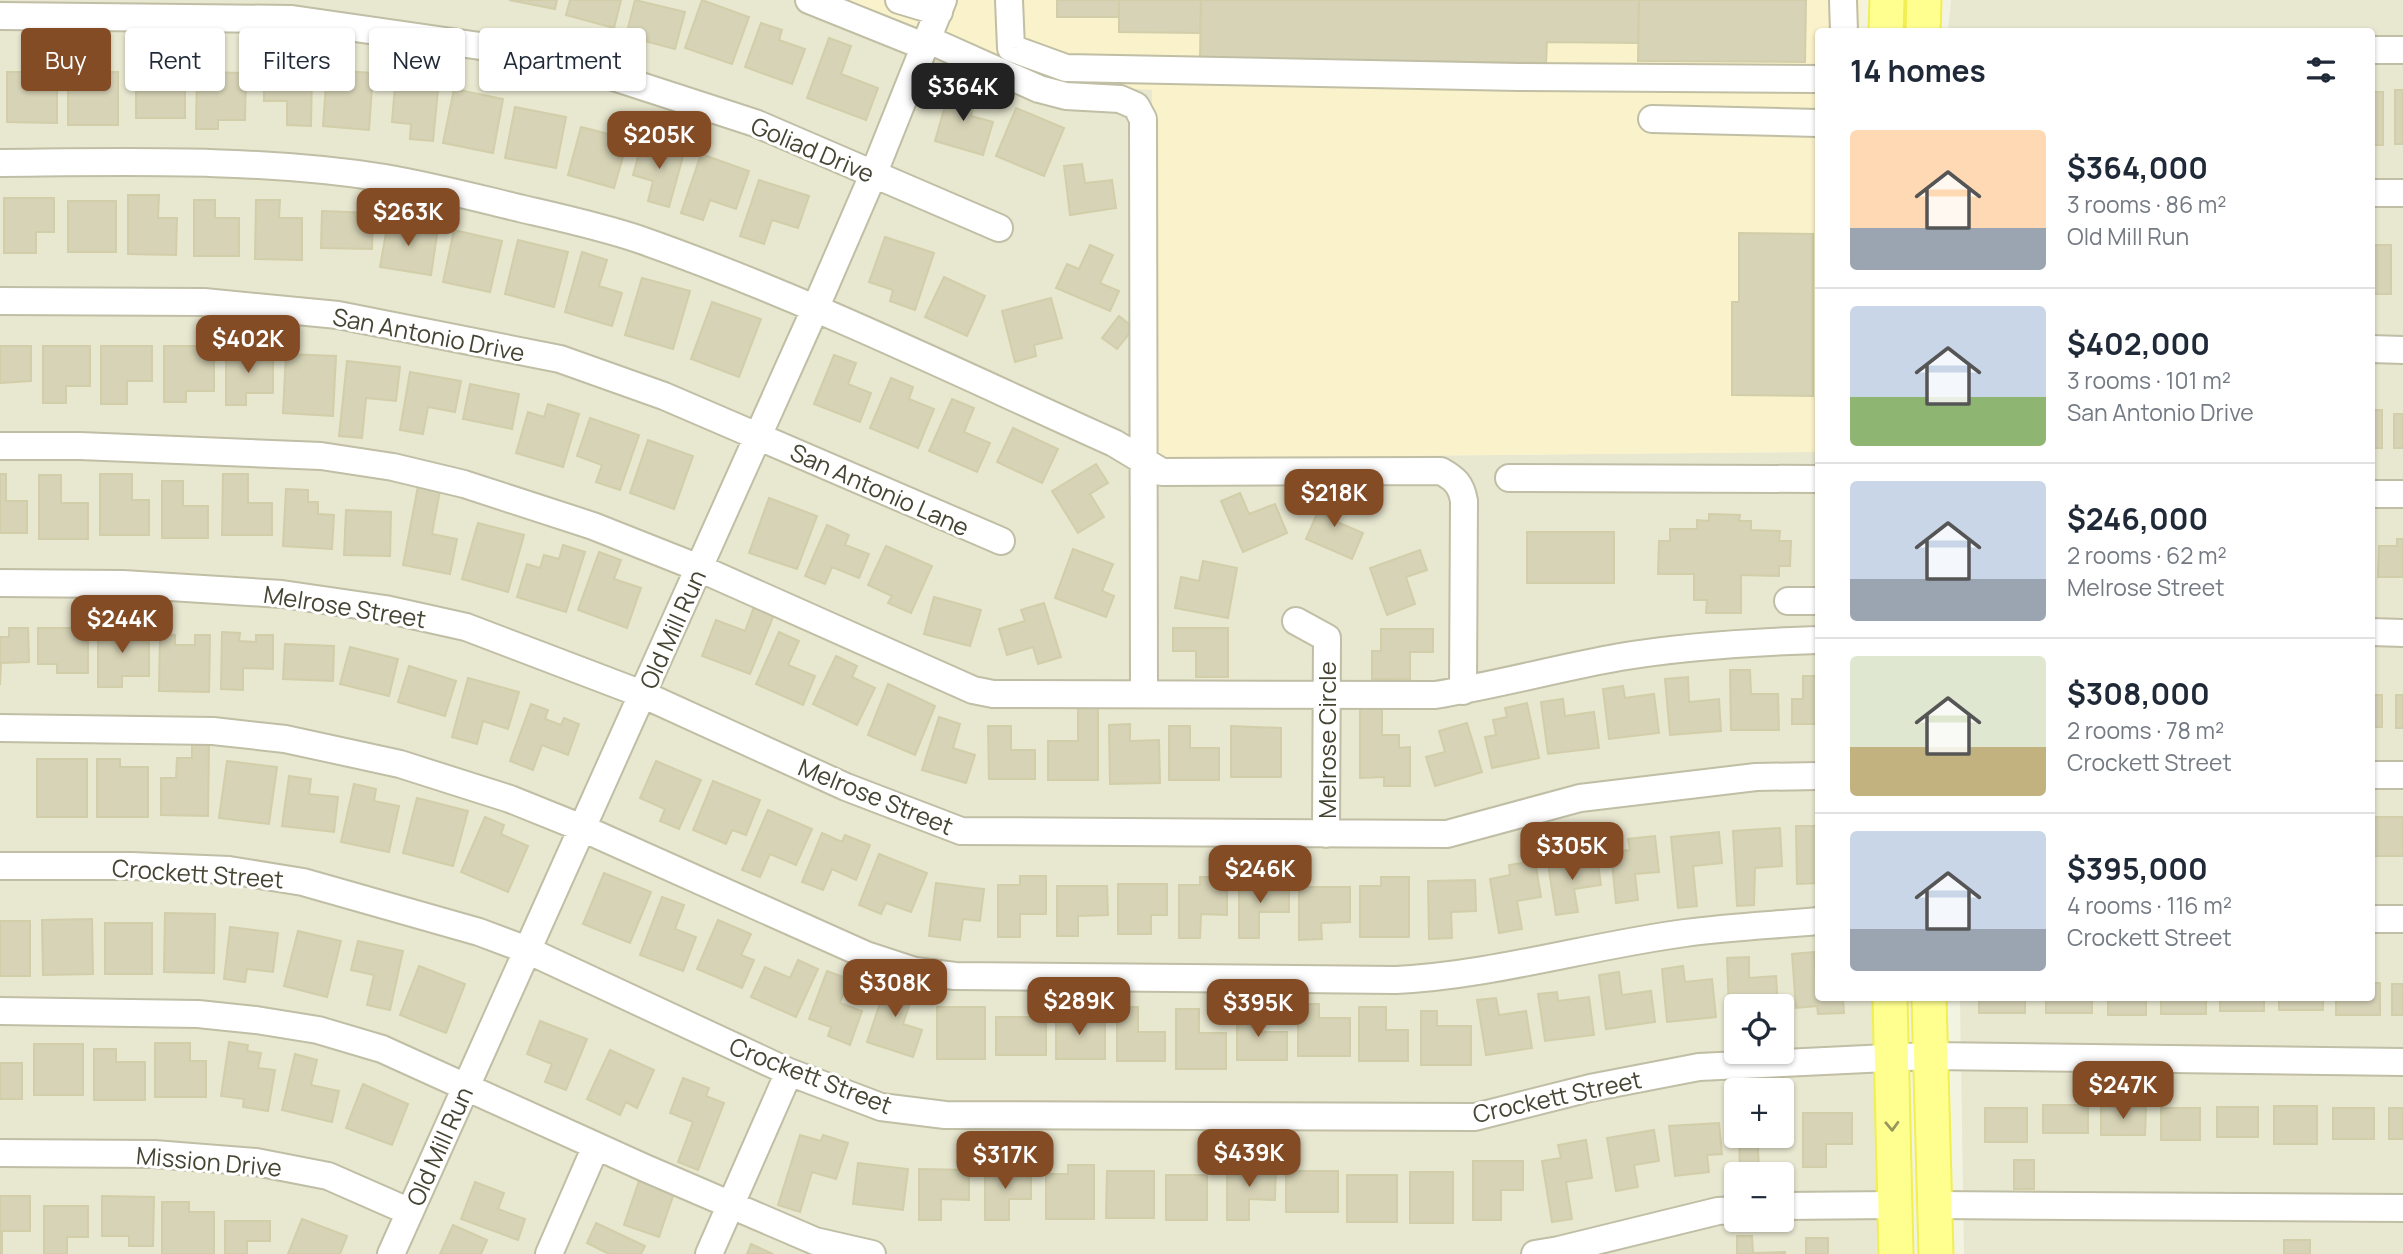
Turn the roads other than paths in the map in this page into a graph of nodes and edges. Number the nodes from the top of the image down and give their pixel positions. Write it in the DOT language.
graph roads {
  1 [pos="809,0"];
  2 [pos="899,0"];
  3 [pos="1009,0"];
  4 [pos="1843,0"];
  5 [pos="1887,0"];
  6 [pos="1924,0"];
  7 [pos="941,6"];
  8 [pos="0,16"];
  9 [pos="1844,28"];
  10 [pos="1886,28"];
  11 [pos="1923,28"];
  12 [pos="927,43"];
  13 [pos="2375,50"];
  14 [pos="2403,50"];
  15 [pos="1815,79"];
  16 [pos="1652,120"];
  17 [pos="1815,122"];
  18 [pos="0,163"];
  19 [pos="873,175"];
  20 [pos="2375,193"];
  21 [pos="2403,194"];
  22 [pos="999,228"];
  23 [pos="0,301"];
  24 [pos="815,309"];
  25 [pos="2375,349"];
  26 [pos="2403,350"];
  27 [pos="759,436"];
  28 [pos="0,446"];
  29 [pos="1144,462"];
  30 [pos="1509,478"];
  31 [pos="1815,478"];
  32 [pos="2375,494"];
  33 [pos="2403,494"];
  34 [pos="1001,541"];
  35 [pos="699,568"];
  36 [pos="0,583"];
  37 [pos="1788,601"];
  38 [pos="1815,601"];
  39 [pos="1296,621"];
  40 [pos="2375,632"];
  41 [pos="2403,633"];
  42 [pos="1815,640"];
  43 [pos="1463,691"];
  44 [pos="642,694"];
  45 [pos="1144,694"];
  46 [pos="1326,695"];
  47 [pos="0,728"];
  48 [pos="2375,775"];
  49 [pos="2403,775"];
  50 [pos="1815,776"];
  51 [pos="582,828"];
  52 [pos="1326,834"];
  53 [pos="0,866"];
  54 [pos="2375,919"];
  55 [pos="2403,919"];
  56 [pos="1815,922"];
  57 [pos="527,950"];
  58 [pos="1890,1001"];
  59 [pos="1929,1001"];
  60 [pos="0,1011"];
  61 [pos="1929,1056"];
  62 [pos="1891,1058"];
  63 [pos="2403,1062"];
  64 [pos="789,1072"];
  65 [pos="466,1086"];
  66 [pos="596,1146"];
  67 [pos="0,1153"];
  68 [pos="731,1205"];
  69 [pos="1895,1205"];
  70 [pos="1934,1205"];
  71 [pos="1794,1206"];
  72 [pos="2403,1208"];
  73 [pos="1724,1211"];
  74 [pos="410,1212"];
  75 [pos="391,1254"];
  76 [pos="549,1254"];
  77 [pos="709,1254"];
  78 [pos="872,1254"];
  79 [pos="1535,1254"];
  80 [pos="1896,1254"];
  81 [pos="1936,1254"];
  1 -- 12 [label="street"];
  2 -- 7 [label="street"];
  3 -- 15 [label="street"];
  4 -- 9 [label="street"];
  5 -- 10 [label="main road"];
  6 -- 11 [label="main road"];
  7 -- 12 [label="street, Old Mill Run"];
  8 -- 19 [label="street, Goliad Drive"];
  12 -- 19 [label="street, Old Mill Run"];
  12 -- 29 [label="street"];
  13 -- 14 [label="street"];
  16 -- 17 [label="street"];
  18 -- 24 [label="street"];
  19 -- 22 [label="street, Goliad Drive"];
  19 -- 24 [label="street, Old Mill Run"];
  20 -- 21 [label="street"];
  23 -- 27 [label="street, San Antonio Drive"];
  24 -- 27 [label="street, Old Mill Run"];
  24 -- 29 [label="street"];
  25 -- 26 [label="street"];
  27 -- 34 [label="street, San Antonio Lane"];
  27 -- 35 [label="street, Old Mill Run"];
  28 -- 35 [label="street"];
  29 -- 43 [label="street"];
  29 -- 45 [label="street"];
  30 -- 31 [label="street"];
  32 -- 33 [label="street"];
  35 -- 44 [label="street, Old Mill Run"];
  35 -- 45 [label="street"];
  36 -- 44 [label="street, Melrose Street"];
  37 -- 38 [label="street"];
  39 -- 46 [label="street, Melrose Circle"];
  40 -- 41 [label="street"];
  42 -- 43 [label="street"];
  43 -- 46 [label="street"];
  44 -- 51 [label="street, Old Mill Run"];
  44 -- 52 [label="street, Melrose Street"];
  45 -- 46 [label="street"];
  46 -- 52 [label="street, Melrose Circle"];
  47 -- 51 [label="street"];
  48 -- 49 [label="street"];
  50 -- 52 [label="street, Melrose Street"];
  51 -- 56 [label="street"];
  51 -- 57 [label="street, Old Mill Run"];
  53 -- 57 [label="street, Crockett Street"];
  54 -- 55 [label="street"];
  57 -- 64 [label="street, Crockett Street"];
  57 -- 65 [label="street, Old Mill Run"];
  58 -- 62 [label="main road"];
  59 -- 61 [label="main road"];
  60 -- 65 [label="street"];
  61 -- 62 [label="street, Crockett Street"];
  61 -- 63 [label="street, Crockett Street"];
  61 -- 70 [label="main road"];
  62 -- 64 [label="street, Crockett Street"];
  62 -- 69 [label="main road, one-way"];
  64 -- 68 [label="street"];
  65 -- 66 [label="street"];
  65 -- 74 [label="street, Old Mill Run"];
  66 -- 68 [label="street"];
  66 -- 76 [label="street"];
  67 -- 74 [label="street, Mission Drive"];
  68 -- 77 [label="street"];
  68 -- 78 [label="street"];
  69 -- 71 [label="street"];
  69 -- 80 [label="main road"];
  70 -- 72 [label="street"];
  70 -- 81 [label="main road"];
  73 -- 79 [label="street"];
  74 -- 75 [label="street, Old Mill Run"];
}
